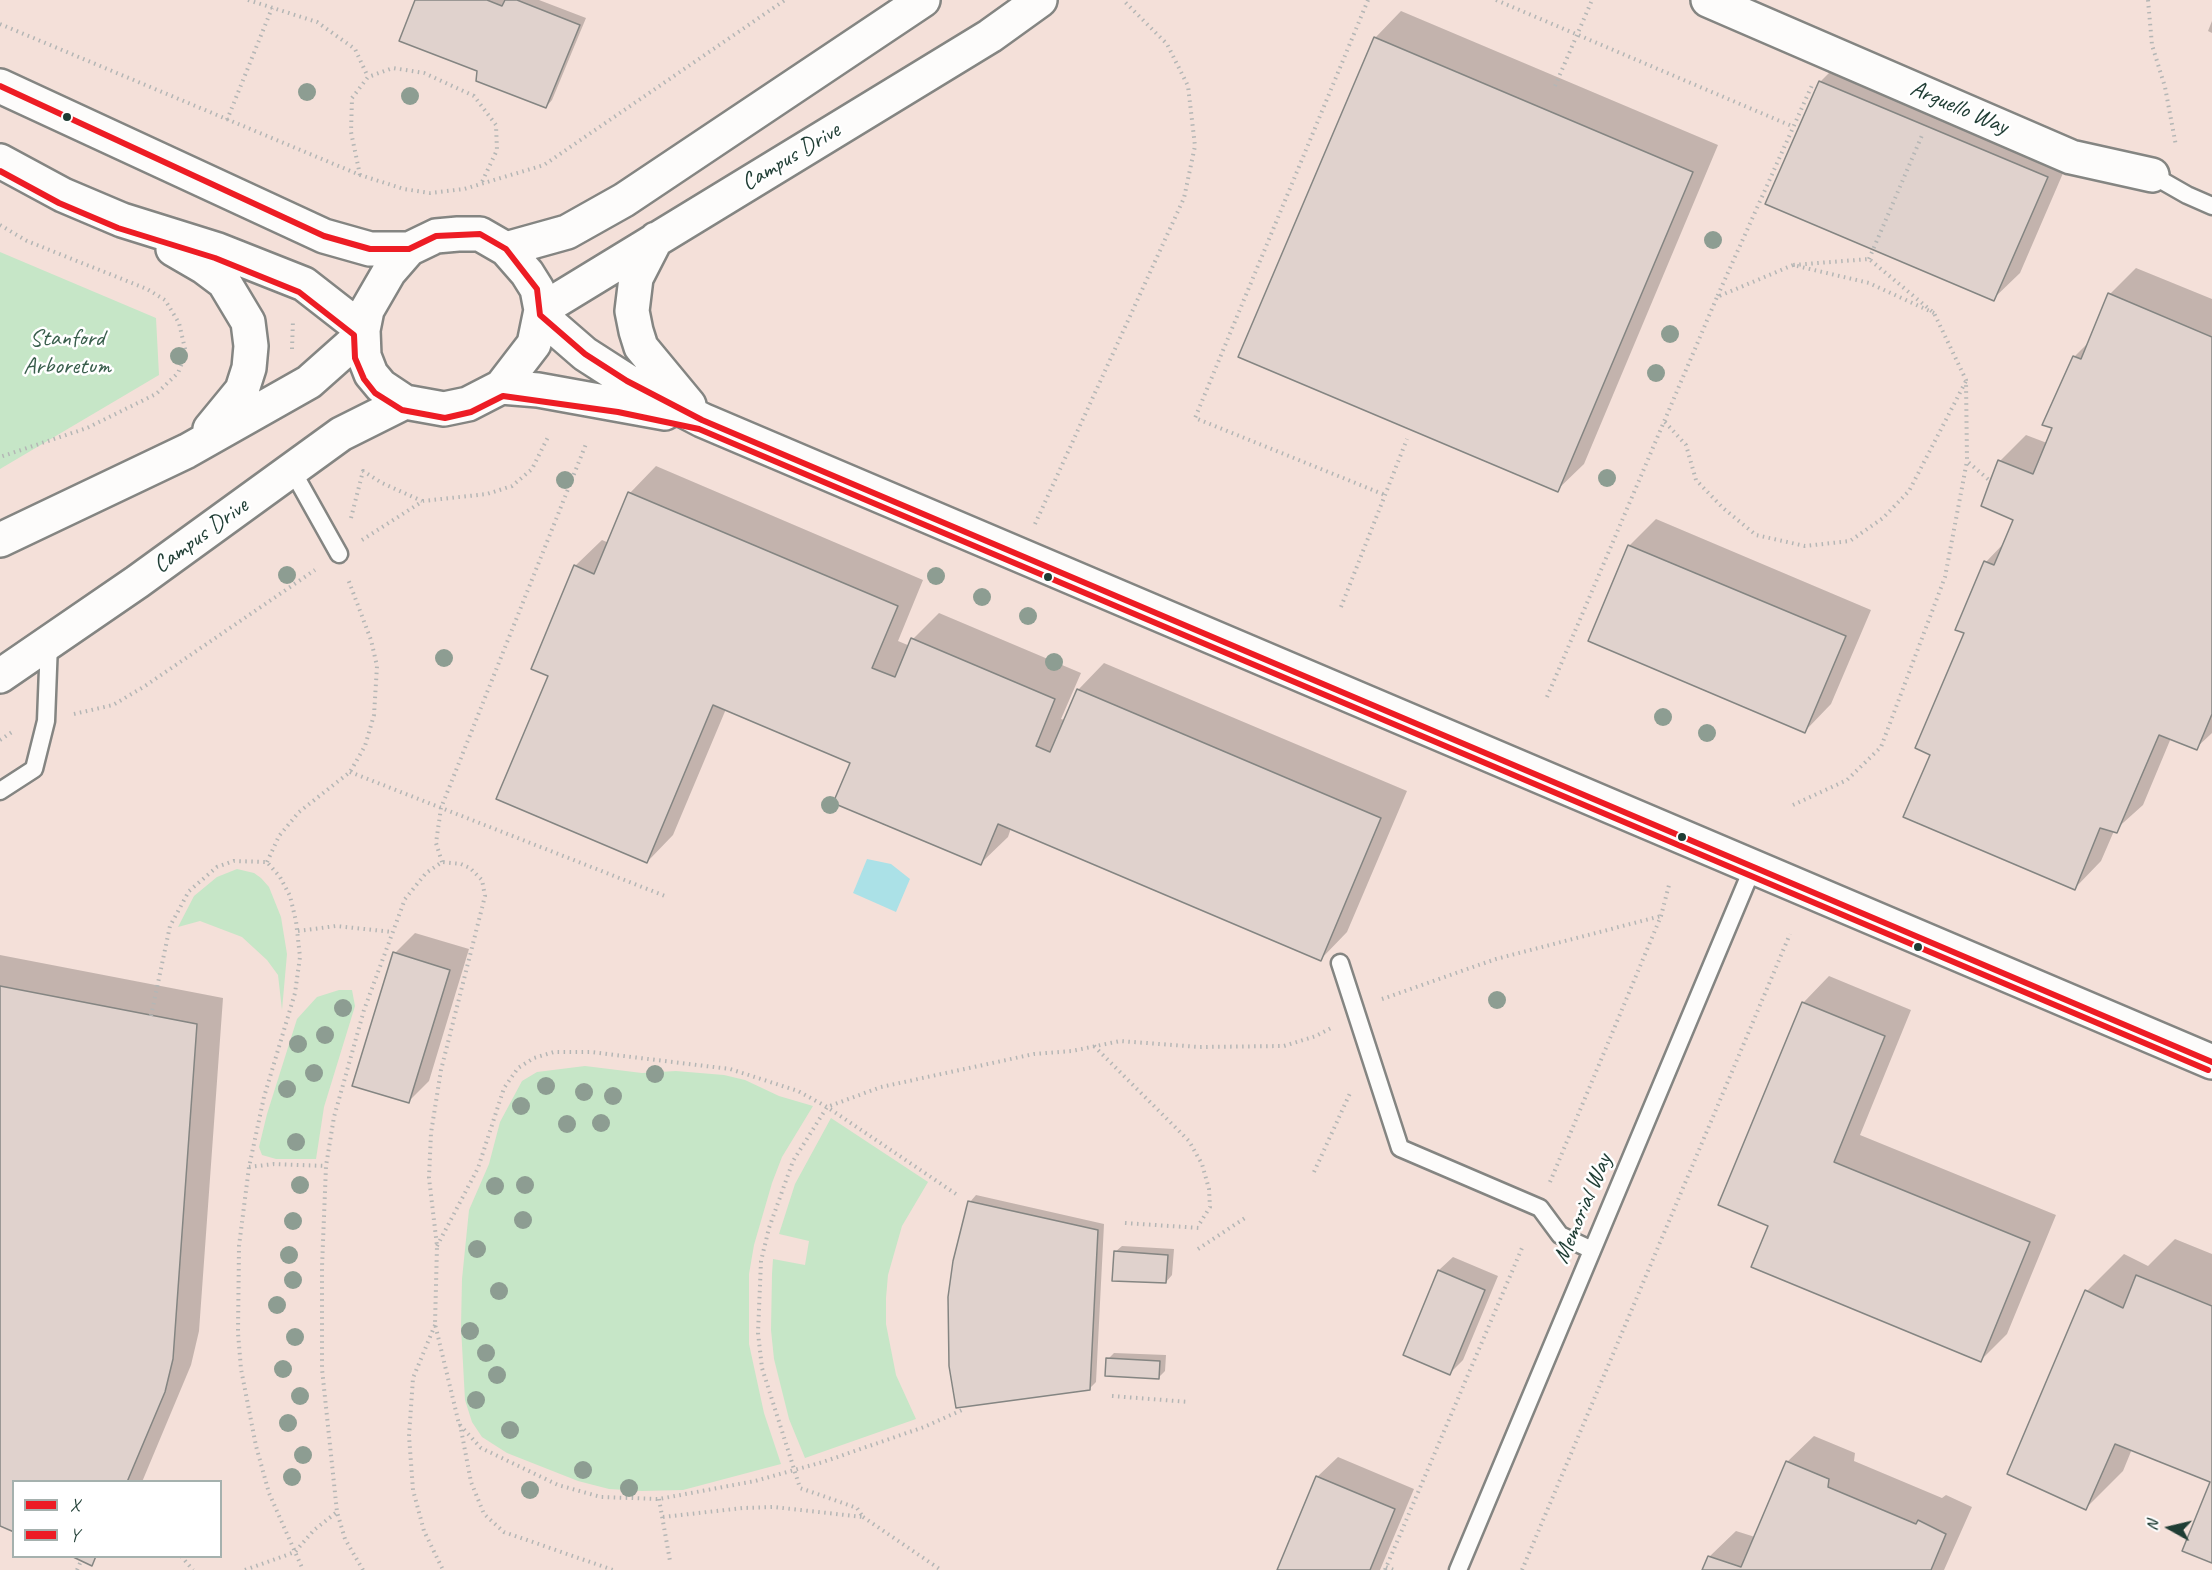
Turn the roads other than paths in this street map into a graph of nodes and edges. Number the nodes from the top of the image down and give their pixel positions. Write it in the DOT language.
graph roads {
  1 [pos="923,0"];
  2 [pos="1040,0"];
  3 [pos="1708,0"];
  4 [pos="0,86"];
  5 [pos="0,161"];
  6 [pos="2152,175"];
  7 [pos="2212,206"];
  8 [pos="122,220"];
  9 [pos="656,239"];
  10 [pos="410,249"];
  11 [pos="506,249"];
  12 [pos="541,313"];
  13 [pos="363,332"];
  14 [pos="501,387"];
  15 [pos="405,402"];
  16 [pos="702,420"];
  17 [pos="187,451"];
  18 [pos="292,470"];
  19 [pos="0,540"];
  20 [pos="339,554"];
  21 [pos="49,643"];
  22 [pos="0,676"];
  23 [pos="0,790"];
  24 [pos="1754,867"];
  25 [pos="1340,963"];
  26 [pos="2212,1062"];
  27 [pos="1593,1250"];
  28 [pos="1458,1570"];
  1 -- 11 [label="street"];
  2 -- 9 [label="street, Campus Drive"];
  3 -- 6 [label="street, Arguello Way"];
  4 -- 10 [label="street"];
  5 -- 8 [label="street"];
  6 -- 7 [label="lane, Arguello Way"];
  8 -- 13 [label="street"];
  8 -- 17 [label="street"];
  9 -- 12 [label="street, Campus Drive"];
  9 -- 16 [label="street"];
  10 -- 11 [label="street"];
  10 -- 13 [label="street"];
  11 -- 12 [label="street"];
  12 -- 14 [label="street"];
  12 -- 16 [label="street"];
  13 -- 15 [label="street"];
  13 -- 17 [label="street"];
  14 -- 15 [label="street"];
  14 -- 16 [label="street"];
  15 -- 18 [label="street, Campus Drive"];
  16 -- 24 [label="street"];
  17 -- 19 [label="street"];
  18 -- 20 [label="lane"];
  18 -- 21 [label="street, Campus Drive"];
  21 -- 22 [label="street, Campus Drive"];
  21 -- 23 [label="lane"];
  24 -- 26 [label="street"];
  24 -- 27 [label="lane, Memorial Way"];
  25 -- 27 [label="lane"];
  27 -- 28 [label="lane, Memorial Way"];
}
